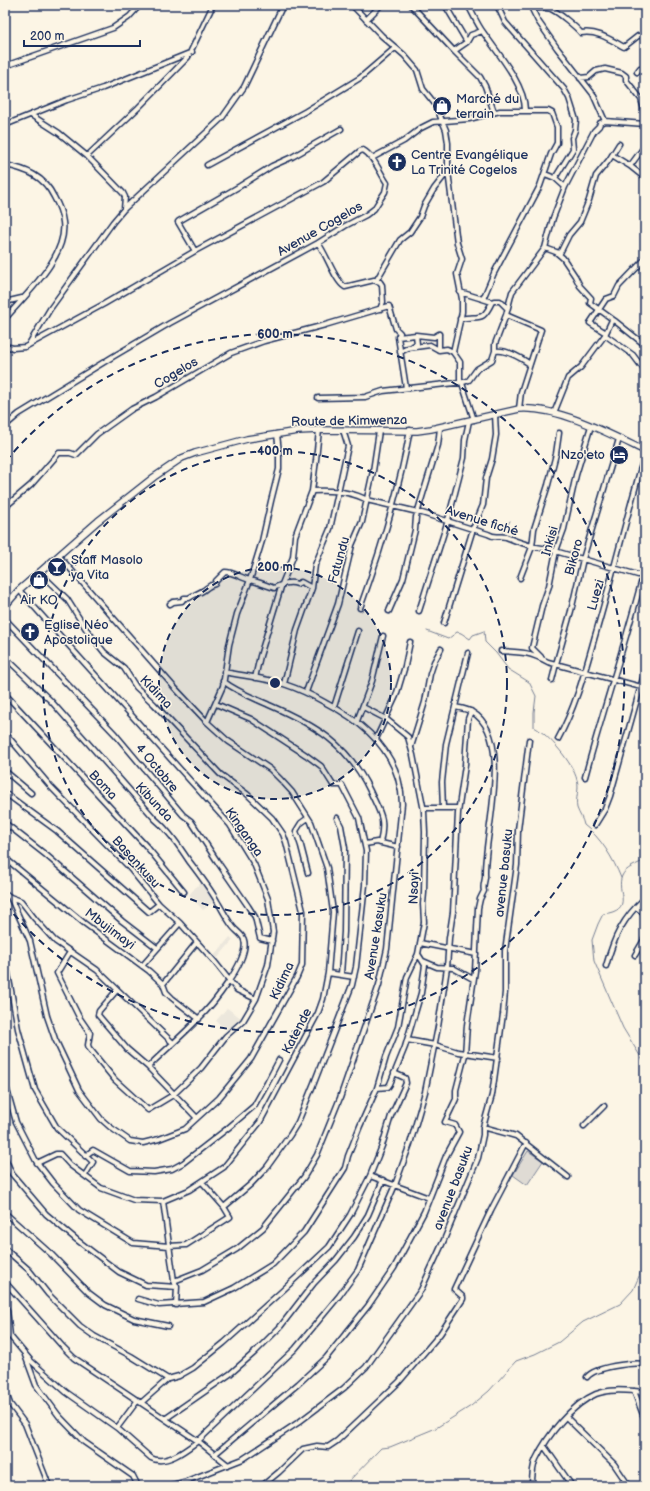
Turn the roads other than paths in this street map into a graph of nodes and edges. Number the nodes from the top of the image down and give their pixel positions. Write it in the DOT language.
graph roads {
  1 [pos="140,5"];
  2 [pos="213,5"];
  3 [pos="283,5"];
  4 [pos="352,5"];
  5 [pos="381,5"];
  6 [pos="411,5"];
  7 [pos="445,5"];
  8 [pos="468,5"];
  9 [pos="497,5"];
  10 [pos="531,7"];
  11 [pos="366,20"];
  12 [pos="482,31"];
  13 [pos="645,35"];
  14 [pos="467,42"];
  15 [pos="395,48"];
  16 [pos="454,51"];
  17 [pos="192,52"];
  18 [pos="5,66"];
  19 [pos="645,70"];
  20 [pos="637,72"];
  21 [pos="580,78"];
  22 [pos="525,110"];
  23 [pos="494,112"];
  24 [pos="31,115"];
  25 [pos="443,121"];
  26 [pos="605,121"];
  27 [pos="5,125"];
  28 [pos="645,125"];
  29 [pos="341,129"];
  30 [pos="619,144"];
  31 [pos="645,145"];
  32 [pos="612,155"];
  33 [pos="87,156"];
  34 [pos="372,158"];
  35 [pos="5,165"];
  36 [pos="207,165"];
  37 [pos="630,166"];
  38 [pos="448,171"];
  39 [pos="545,174"];
  40 [pos="555,178"];
  41 [pos="645,178"];
  42 [pos="565,187"];
  43 [pos="124,210"];
  44 [pos="318,243"];
  45 [pos="545,248"];
  46 [pos="195,251"];
  47 [pos="556,252"];
  48 [pos="645,259"];
  49 [pos="376,281"];
  50 [pos="460,292"];
  51 [pos="22,298"];
  52 [pos="483,299"];
  53 [pos="5,302"];
  54 [pos="492,302"];
  55 [pos="507,308"];
  56 [pos="380,309"];
  57 [pos="598,310"];
  58 [pos="506,315"];
  59 [pos="5,319"];
  60 [pos="460,319"];
  61 [pos="615,321"];
  62 [pos="605,334"];
  63 [pos="416,335"];
  64 [pos="398,337"];
  65 [pos="29,345"];
  66 [pos="645,345"];
  67 [pos="5,346"];
  68 [pos="413,346"];
  69 [pos="439,350"];
  70 [pos="495,351"];
  71 [pos="400,352"];
  72 [pos="454,352"];
  73 [pos="530,364"];
  74 [pos="645,371"];
  75 [pos="461,382"];
  76 [pos="406,388"];
  77 [pos="318,398"];
  78 [pos="519,408"];
  79 [pos="554,413"];
  80 [pos="495,414"];
  81 [pos="472,420"];
  82 [pos="5,426"];
  83 [pos="590,426"];
  84 [pos="440,428"];
  85 [pos="318,430"];
  86 [pos="343,430"];
  87 [pos="410,430"];
  88 [pos="379,431"];
  89 [pos="559,433"];
  90 [pos="277,434"];
  91 [pos="619,439"];
  92 [pos="645,444"];
  93 [pos="644,452"];
  94 [pos="312,491"];
  95 [pos="337,491"];
  96 [pos="367,500"];
  97 [pos="393,506"];
  98 [pos="5,507"];
  99 [pos="418,512"];
  100 [pos="448,520"];
  101 [pos="473,529"];
  102 [pos="532,547"];
  103 [pos="556,552"];
  104 [pos="59,556"];
  105 [pos="583,559"];
  106 [pos="645,568"];
  107 [pos="614,569"];
  108 [pos="39,572"];
  109 [pos="644,577"];
  110 [pos="520,578"];
  111 [pos="250,580"];
  112 [pos="282,584"];
  113 [pos="312,588"];
  114 [pos="19,590"];
  115 [pos="170,604"];
  116 [pos="5,606"];
  117 [pos="360,608"];
  118 [pos="389,611"];
  119 [pos="419,611"];
  120 [pos="5,619"];
  121 [pos="444,623"];
  122 [pos="358,631"];
  123 [pos="383,636"];
  124 [pos="410,642"];
  125 [pos="442,649"];
  126 [pos="501,651"];
  127 [pos="468,653"];
  128 [pos="5,657"];
  129 [pos="541,657"];
  130 [pos="556,664"];
  131 [pos="585,671"];
  132 [pos="645,671"];
  133 [pos="224,672"];
  134 [pos="255,678"];
  135 [pos="614,679"];
  136 [pos="552,680"];
  137 [pos="223,681"];
  138 [pos="284,684"];
  139 [pos="643,688"];
  140 [pos="306,692"];
  141 [pos="5,694"];
  142 [pos="216,704"];
  143 [pos="334,707"];
  144 [pos="363,707"];
  145 [pos="454,707"];
  146 [pos="471,711"];
  147 [pos="386,719"];
  148 [pos="357,721"];
  149 [pos="207,722"];
  150 [pos="5,733"];
  151 [pos="558,739"];
  152 [pos="376,740"];
  153 [pos="529,740"];
  154 [pos="411,748"];
  155 [pos="5,771"];
  156 [pos="585,777"];
  157 [pos="5,793"];
  158 [pos="31,793"];
  159 [pos="424,808"];
  160 [pos="443,808"];
  161 [pos="458,808"];
  162 [pos="308,818"];
  163 [pos="337,818"];
  164 [pos="5,823"];
  165 [pos="595,825"];
  166 [pos="380,843"];
  167 [pos="365,844"];
  168 [pos="398,847"];
  169 [pos="5,858"];
  170 [pos="308,873"];
  171 [pos="184,892"];
  172 [pos="5,893"];
  173 [pos="10,897"];
  174 [pos="645,898"];
  175 [pos="159,904"];
  176 [pos="636,907"];
  177 [pos="645,914"];
  178 [pos="180,923"];
  179 [pos="645,938"];
  180 [pos="272,940"];
  181 [pos="197,942"];
  182 [pos="420,944"];
  183 [pos="157,948"];
  184 [pos="448,949"];
  185 [pos="70,952"];
  186 [pos="418,954"];
  187 [pos="476,954"];
  188 [pos="635,955"];
  189 [pos="5,957"];
  190 [pos="423,961"];
  191 [pos="142,966"];
  192 [pos="606,966"];
  193 [pos="448,968"];
  194 [pos="328,973"];
  195 [pos="341,974"];
  196 [pos="354,976"];
  197 [pos="473,979"];
  198 [pos="230,981"];
  199 [pos="163,984"];
  200 [pos="117,990"];
  201 [pos="256,999"];
  202 [pos="199,1019"];
  203 [pos="407,1040"];
  204 [pos="172,1042"];
  205 [pos="435,1045"];
  206 [pos="464,1052"];
  207 [pos="498,1058"];
  208 [pos="279,1060"];
  209 [pos="148,1067"];
  210 [pos="394,1073"];
  211 [pos="5,1083"];
  212 [pos="377,1088"];
  213 [pos="173,1094"];
  214 [pos="604,1106"];
  215 [pos="196,1117"];
  216 [pos="584,1126"];
  217 [pos="483,1127"];
  218 [pos="526,1143"];
  219 [pos="85,1156"];
  220 [pos="5,1158"];
  221 [pos="37,1163"];
  222 [pos="85,1175"];
  223 [pos="370,1176"];
  224 [pos="568,1177"];
  225 [pos="383,1180"];
  226 [pos="202,1182"];
  227 [pos="395,1185"];
  228 [pos="429,1198"];
  229 [pos="164,1201"];
  230 [pos="224,1207"];
  231 [pos="5,1213"];
  232 [pos="169,1246"];
  233 [pos="5,1249"];
  234 [pos="174,1281"];
  235 [pos="5,1282"];
  236 [pos="177,1287"];
  237 [pos="138,1300"];
  238 [pos="176,1304"];
  239 [pos="5,1305"];
  240 [pos="168,1326"];
  241 [pos="23,1352"];
  242 [pos="645,1364"];
  243 [pos="587,1377"];
  244 [pos="168,1379"];
  245 [pos="5,1390"];
  246 [pos="634,1392"];
  247 [pos="645,1392"];
  248 [pos="140,1401"];
  249 [pos="566,1417"];
  250 [pos="165,1419"];
  251 [pos="645,1420"];
  252 [pos="117,1428"];
  253 [pos="198,1441"];
  254 [pos="544,1446"];
  255 [pos="215,1454"];
  256 [pos="228,1465"];
  257 [pos="50,1486"];
  258 [pos="138,1486"];
  259 [pos="169,1486"];
  260 [pos="262,1486"];
  261 [pos="532,1486"];
  262 [pos="572,1486"];
  263 [pos="629,1486"];
  1 -- 18 [label="street"];
  2 -- 17 [label="street"];
  3 -- 43 [label="street"];
  4 -- 11 [label="street"];
  5 -- 11 [label="street"];
  6 -- 16 [label="street"];
  7 -- 14 [label="street"];
  8 -- 12 [label="street"];
  9 -- 40 [label="street"];
  10 -- 13 [label="street"];
  10 -- 21 [label="street"];
  11 -- 15 [label="street"];
  12 -- 14 [label="street"];
  12 -- 22 [label="street"];
  14 -- 16 [label="street"];
  15 -- 25 [label="street"];
  15 -- 36 [label="street"];
  16 -- 23 [label="street"];
  17 -- 24 [label="street"];
  17 -- 33 [label="street"];
  19 -- 20 [label="street"];
  21 -- 26 [label="street"];
  21 -- 28 [label="street"];
  22 -- 23 [label="street"];
  22 -- 39 [label="street"];
  23 -- 25 [label="street"];
  24 -- 27 [label="street"];
  24 -- 33 [label="street"];
  25 -- 34 [label="street"];
  25 -- 38 [label="street"];
  26 -- 28 [label="street"];
  26 -- 42 [label="street"];
  29 -- 46 [label="street"];
  30 -- 32 [label="street"];
  31 -- 37 [label="street"];
  32 -- 37 [label="street"];
  32 -- 47 [label="street"];
  33 -- 43 [label="street"];
  34 -- 44 [label="street, Avenue Cogelos"];
  34 -- 46 [label="street"];
  35 -- 51 [label="street"];
  37 -- 41 [label="street"];
  38 -- 49 [label="street"];
  38 -- 50 [label="street"];
  39 -- 40 [label="street"];
  39 -- 52 [label="street"];
  40 -- 42 [label="street"];
  42 -- 45 [label="street"];
  43 -- 65 [label="street"];
  44 -- 49 [label="street"];
  44 -- 82 [label="street, Avenue Cogelos"];
  45 -- 47 [label="street"];
  45 -- 55 [label="street"];
  46 -- 65 [label="street"];
  47 -- 57 [label="street"];
  48 -- 57 [label="street"];
  49 -- 56 [label="street"];
  50 -- 52 [label="street"];
  50 -- 60 [label="street"];
  51 -- 53 [label="street"];
  51 -- 59 [label="street"];
  52 -- 54 [label="street"];
  54 -- 55 [label="street"];
  54 -- 60 [label="street"];
  55 -- 58 [label="street"];
  56 -- 64 [label="street, Cogelos"];
  56 -- 98 [label="street, Cogelos"];
  57 -- 61 [label="street"];
  57 -- 62 [label="street"];
  58 -- 70 [label="street"];
  58 -- 73 [label="street"];
  60 -- 72 [label="street"];
  61 -- 62 [label="street"];
  61 -- 66 [label="street"];
  62 -- 74 [label="street"];
  62 -- 79 [label="street"];
  63 -- 64 [label="street"];
  63 -- 68 [label="street"];
  63 -- 69 [label="street"];
  64 -- 71 [label="street"];
  65 -- 67 [label="street"];
  68 -- 69 [label="street"];
  68 -- 71 [label="street"];
  69 -- 72 [label="street"];
  70 -- 73 [label="street"];
  70 -- 75 [label="street"];
  71 -- 76 [label="street"];
  72 -- 75 [label="street"];
  73 -- 78 [label="street"];
  75 -- 76 [label="street"];
  75 -- 81 [label="street"];
  76 -- 77 [label="street"];
  78 -- 79 [label="street, Route de Kimwenza"];
  78 -- 80 [label="street, Route de Kimwenza"];
  79 -- 83 [label="street, Route de Kimwenza"];
  80 -- 81 [label="street, Route de Kimwenza"];
  80 -- 101 [label="street"];
  81 -- 84 [label="street, Route de Kimwenza"];
  81 -- 100 [label="street"];
  83 -- 91 [label="street, Route de Kimwenza"];
  83 -- 103 [label="street, Inkisi"];
  84 -- 87 [label="street, Route de Kimwenza"];
  84 -- 99 [label="street"];
  85 -- 86 [label="street, Route de Kimwenza"];
  85 -- 90 [label="street, Route de Kimwenza"];
  85 -- 94 [label="street"];
  86 -- 88 [label="street, Route de Kimwenza"];
  86 -- 95 [label="street"];
  87 -- 88 [label="street, Route de Kimwenza"];
  87 -- 97 [label="street"];
  88 -- 96 [label="street, Fatundu"];
  89 -- 102 [label="street"];
  90 -- 104 [label="street, Route de Kimwenza"];
  90 -- 111 [label="street"];
  91 -- 93 [label="street, Route de Kimwenza"];
  91 -- 105 [label="street, Bikoro"];
  92 -- 93 [label="street, Luezi"];
  93 -- 107 [label="street, Luezi"];
  94 -- 95 [label="street, Avenue fiché"];
  94 -- 112 [label="street"];
  95 -- 96 [label="street, Avenue fiché"];
  95 -- 113 [label="street"];
  96 -- 97 [label="street, Avenue fiché"];
  96 -- 140 [label="street, Fatundu"];
  97 -- 99 [label="street, Avenue fiché"];
  97 -- 117 [label="street"];
  99 -- 100 [label="street, Avenue fiché"];
  99 -- 118 [label="street"];
  100 -- 101 [label="street, Avenue fiché"];
  100 -- 119 [label="street"];
  101 -- 102 [label="street, Avenue fiché"];
  101 -- 121 [label="street"];
  102 -- 103 [label="street, Avenue fiché"];
  102 -- 110 [label="street"];
  103 -- 105 [label="street, Avenue fiché"];
  103 -- 129 [label="street, Inkisi"];
  104 -- 108 [label="street, Route de Kimwenza"];
  104 -- 149 [label="street, Katende"];
  105 -- 107 [label="street, Avenue fiché"];
  105 -- 130 [label="street, Bikoro"];
  106 -- 109 [label="street"];
  107 -- 109 [label="street, Avenue fiché"];
  107 -- 131 [label="street, Luezi"];
  108 -- 114 [label="street, Route de Kimwenza"];
  108 -- 215 [label="street, Kidima"];
  109 -- 135 [label="street"];
  111 -- 112 [label="street"];
  111 -- 115 [label="street"];
  111 -- 133 [label="street"];
  112 -- 113 [label="street"];
  112 -- 134 [label="street"];
  113 -- 138 [label="street"];
  114 -- 116 [label="street, Route de Kimwenza"];
  114 -- 180 [label="street, Kinganga"];
  120 -- 180 [label="street, 4 Octobre"];
  122 -- 143 [label="street"];
  123 -- 144 [label="street"];
  124 -- 147 [label="street"];
  125 -- 154 [label="street"];
  126 -- 129 [label="street"];
  127 -- 145 [label="street"];
  128 -- 198 [label="street, Kibunda"];
  129 -- 130 [label="street"];
  130 -- 131 [label="street"];
  130 -- 136 [label="street, Bikoro"];
  131 -- 135 [label="street"];
  131 -- 151 [label="street, Luezi"];
  132 -- 139 [label="street"];
  133 -- 134 [label="street, Avenue kasuku"];
  133 -- 137 [label="street"];
  134 -- 138 [label="street, Avenue kasuku"];
  135 -- 139 [label="street"];
  135 -- 156 [label="street"];
  137 -- 142 [label="street"];
  137 -- 166 [label="street"];
  138 -- 140 [label="street, Avenue kasuku"];
  139 -- 165 [label="street"];
  140 -- 143 [label="street, Avenue kasuku"];
  141 -- 171 [label="street, Boma"];
  142 -- 149 [label="street"];
  142 -- 167 [label="street"];
  143 -- 148 [label="street, Avenue kasuku"];
  144 -- 147 [label="street, Nsayi"];
  144 -- 148 [label="street"];
  145 -- 146 [label="street"];
  145 -- 160 [label="street"];
  146 -- 161 [label="street"];
  146 -- 187 [label="street"];
  147 -- 152 [label="street"];
  147 -- 154 [label="street, Nsayi"];
  148 -- 152 [label="street, Avenue kasuku"];
  149 -- 162 [label="street, Katende"];
  150 -- 175 [label="street, Basankusu"];
  152 -- 168 [label="street, Avenue kasuku"];
  153 -- 207 [label="street, avenue basuku"];
  154 -- 159 [label="street, Nsayi"];
  155 -- 158 [label="street"];
  157 -- 175 [label="street"];
  159 -- 160 [label="street"];
  159 -- 182 [label="street, Nsayi"];
  160 -- 161 [label="street"];
  161 -- 184 [label="street"];
  162 -- 170 [label="street"];
  162 -- 194 [label="street, Katende"];
  163 -- 195 [label="street"];
  164 -- 183 [label="street"];
  166 -- 167 [label="street"];
  166 -- 168 [label="street"];
  167 -- 196 [label="street"];
  168 -- 234 [label="street, Avenue kasuku"];
  169 -- 191 [label="street, Mbujimayi"];
  172 -- 173 [label="street"];
  173 -- 185 [label="street"];
  173 -- 215 [label="street, Kidima"];
  174 -- 176 [label="street"];
  175 -- 178 [label="street, Basankusu"];
  176 -- 177 [label="street"];
  176 -- 192 [label="street"];
  178 -- 181 [label="street, Basankusu"];
  178 -- 183 [label="street"];
  179 -- 188 [label="street"];
  180 -- 201 [label="street, Kinganga"];
  181 -- 198 [label="street, Basankusu"];
  181 -- 199 [label="street"];
  182 -- 184 [label="street"];
  182 -- 186 [label="street, Nsayi"];
  183 -- 191 [label="street"];
  184 -- 187 [label="street"];
  184 -- 193 [label="street"];
  185 -- 200 [label="street"];
  185 -- 213 [label="street, Kinganga"];
  186 -- 190 [label="street"];
  186 -- 212 [label="street, Nsayi"];
  187 -- 197 [label="street"];
  189 -- 219 [label="street"];
  190 -- 193 [label="street"];
  190 -- 203 [label="street"];
  191 -- 199 [label="street, Mbujimayi"];
  193 -- 197 [label="street"];
  193 -- 205 [label="street"];
  194 -- 195 [label="street"];
  194 -- 226 [label="street, Katende"];
  195 -- 196 [label="street"];
  196 -- 230 [label="street"];
  197 -- 206 [label="street"];
  198 -- 201 [label="street, Basankusu"];
  198 -- 202 [label="street, Kibunda"];
  199 -- 202 [label="street, Mbujimayi"];
  200 -- 204 [label="street"];
  200 -- 209 [label="street"];
  201 -- 213 [label="street, Kinganga"];
  202 -- 204 [label="street, Kibunda"];
  203 -- 205 [label="street"];
  203 -- 210 [label="street"];
  204 -- 209 [label="street, Kibunda"];
  205 -- 206 [label="street"];
  205 -- 227 [label="street"];
  206 -- 207 [label="street"];
  206 -- 228 [label="street"];
  207 -- 217 [label="street, avenue basuku"];
  208 -- 219 [label="street"];
  209 -- 213 [label="street"];
  210 -- 212 [label="street"];
  210 -- 223 [label="street"];
  211 -- 221 [label="street"];
  212 -- 238 [label="street, Nsayi"];
  213 -- 215 [label="street"];
  214 -- 216 [label="street"];
  217 -- 218 [label="street"];
  217 -- 256 [label="street, avenue basuku"];
  218 -- 224 [label="street"];
  218 -- 260 [label="street"];
  219 -- 222 [label="street"];
  220 -- 236 [label="street"];
  221 -- 222 [label="street, Katende"];
  221 -- 232 [label="street"];
  222 -- 229 [label="street, Katende"];
  223 -- 225 [label="street"];
  223 -- 244 [label="street"];
  225 -- 227 [label="street"];
  225 -- 250 [label="street"];
  226 -- 229 [label="street, Katende"];
  226 -- 230 [label="street"];
  227 -- 228 [label="street"];
  227 -- 253 [label="street"];
  228 -- 255 [label="street"];
  229 -- 232 [label="street"];
  230 -- 232 [label="street"];
  231 -- 240 [label="street"];
  232 -- 234 [label="street"];
  233 -- 244 [label="street"];
  234 -- 236 [label="street"];
  235 -- 248 [label="street"];
  236 -- 238 [label="street"];
  237 -- 238 [label="street, Nsayi"];
  239 -- 241 [label="street"];
  241 -- 252 [label="street"];
  241 -- 258 [label="street"];
  242 -- 243 [label="street"];
  244 -- 248 [label="street"];
  245 -- 257 [label="street"];
  246 -- 247 [label="street"];
  246 -- 249 [label="street"];
  246 -- 251 [label="street"];
  248 -- 250 [label="street"];
  248 -- 252 [label="street"];
  249 -- 254 [label="street"];
  249 -- 263 [label="street"];
  250 -- 253 [label="street"];
  252 -- 253 [label="street"];
  253 -- 255 [label="street"];
  254 -- 261 [label="street"];
  254 -- 262 [label="street"];
  255 -- 256 [label="street"];
  256 -- 259 [label="street, avenue basuku"];
}
